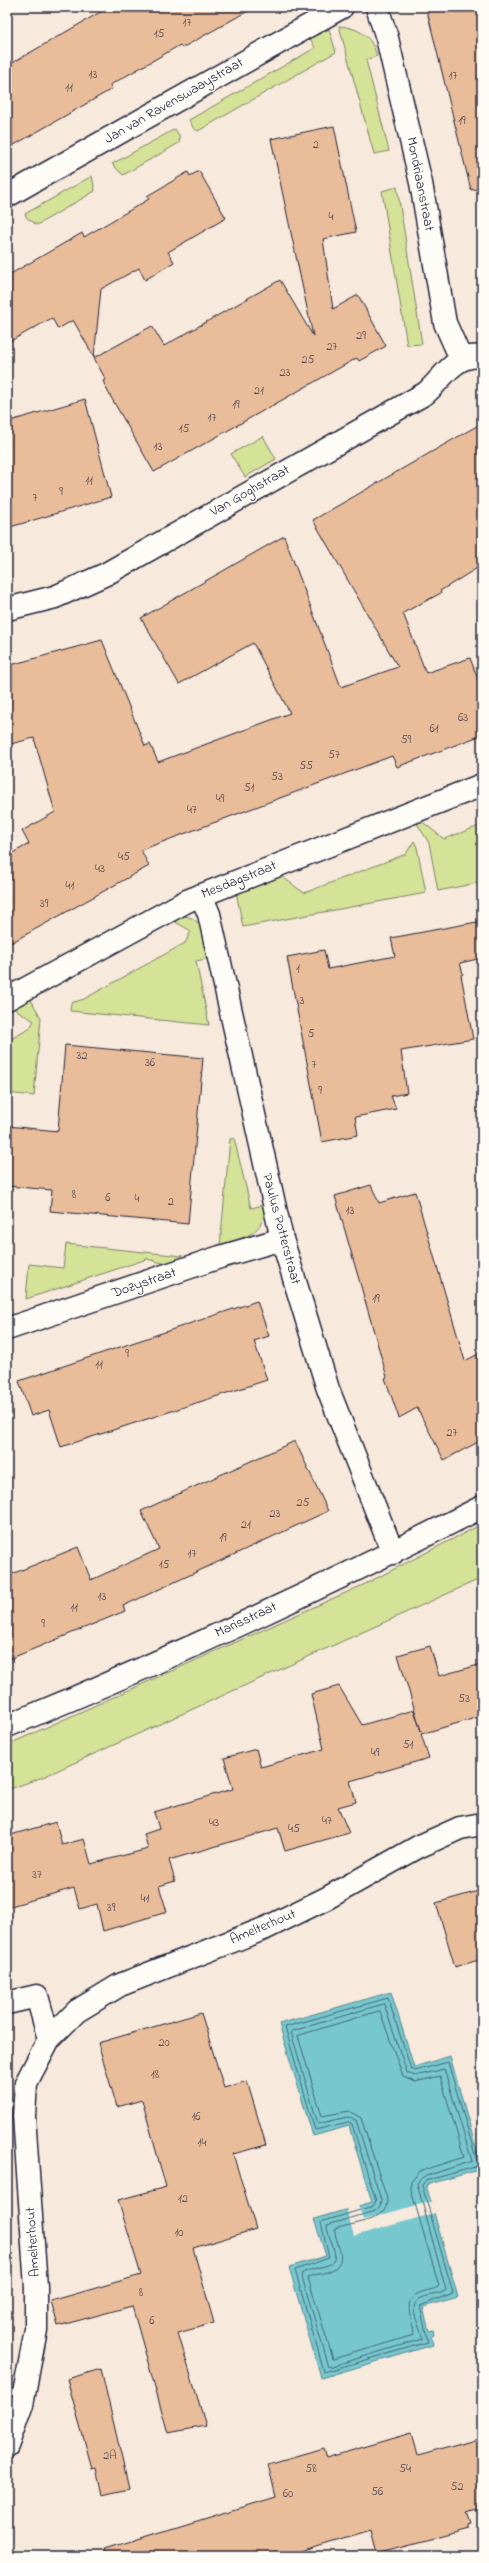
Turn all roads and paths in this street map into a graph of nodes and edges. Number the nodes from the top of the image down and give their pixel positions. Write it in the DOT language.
graph roads {
  1 [pos="342,7"];
  2 [pos="377,7"];
  3 [pos="7,196"];
  4 [pos="472,358"];
  5 [pos="7,609"];
  6 [pos="482,785"];
  7 [pos="201,895"];
  8 [pos="7,999"];
  9 [pos="282,1239"];
  10 [pos="7,1328"];
  11 [pos="482,1507"];
  12 [pos="393,1553"];
  13 [pos="7,1726"];
  14 [pos="482,1824"];
  15 [pos="7,2003"];
  16 [pos="49,2039"];
  17 [pos="7,2446"];
  1 -- 3 [label="street, Jan van Ravenswaaystraat"];
  2 -- 4 [label="street, Mondriaanstraat"];
  4 -- 5 [label="street, Van Goghstraat"];
  6 -- 7 [label="street, Mesdagstraat"];
  7 -- 8 [label="street, Mesdagstraat"];
  7 -- 9 [label="street, Paulus Potterstraat"];
  9 -- 10 [label="street, Dozystraat"];
  9 -- 12 [label="street, Paulus Potterstraat"];
  11 -- 12 [label="street, Marisstraat"];
  12 -- 13 [label="street, Marisstraat"];
  14 -- 16 [label="street, Amelterhout"];
  15 -- 16 [label="street"];
  16 -- 17 [label="street, Amelterhout"];
}
